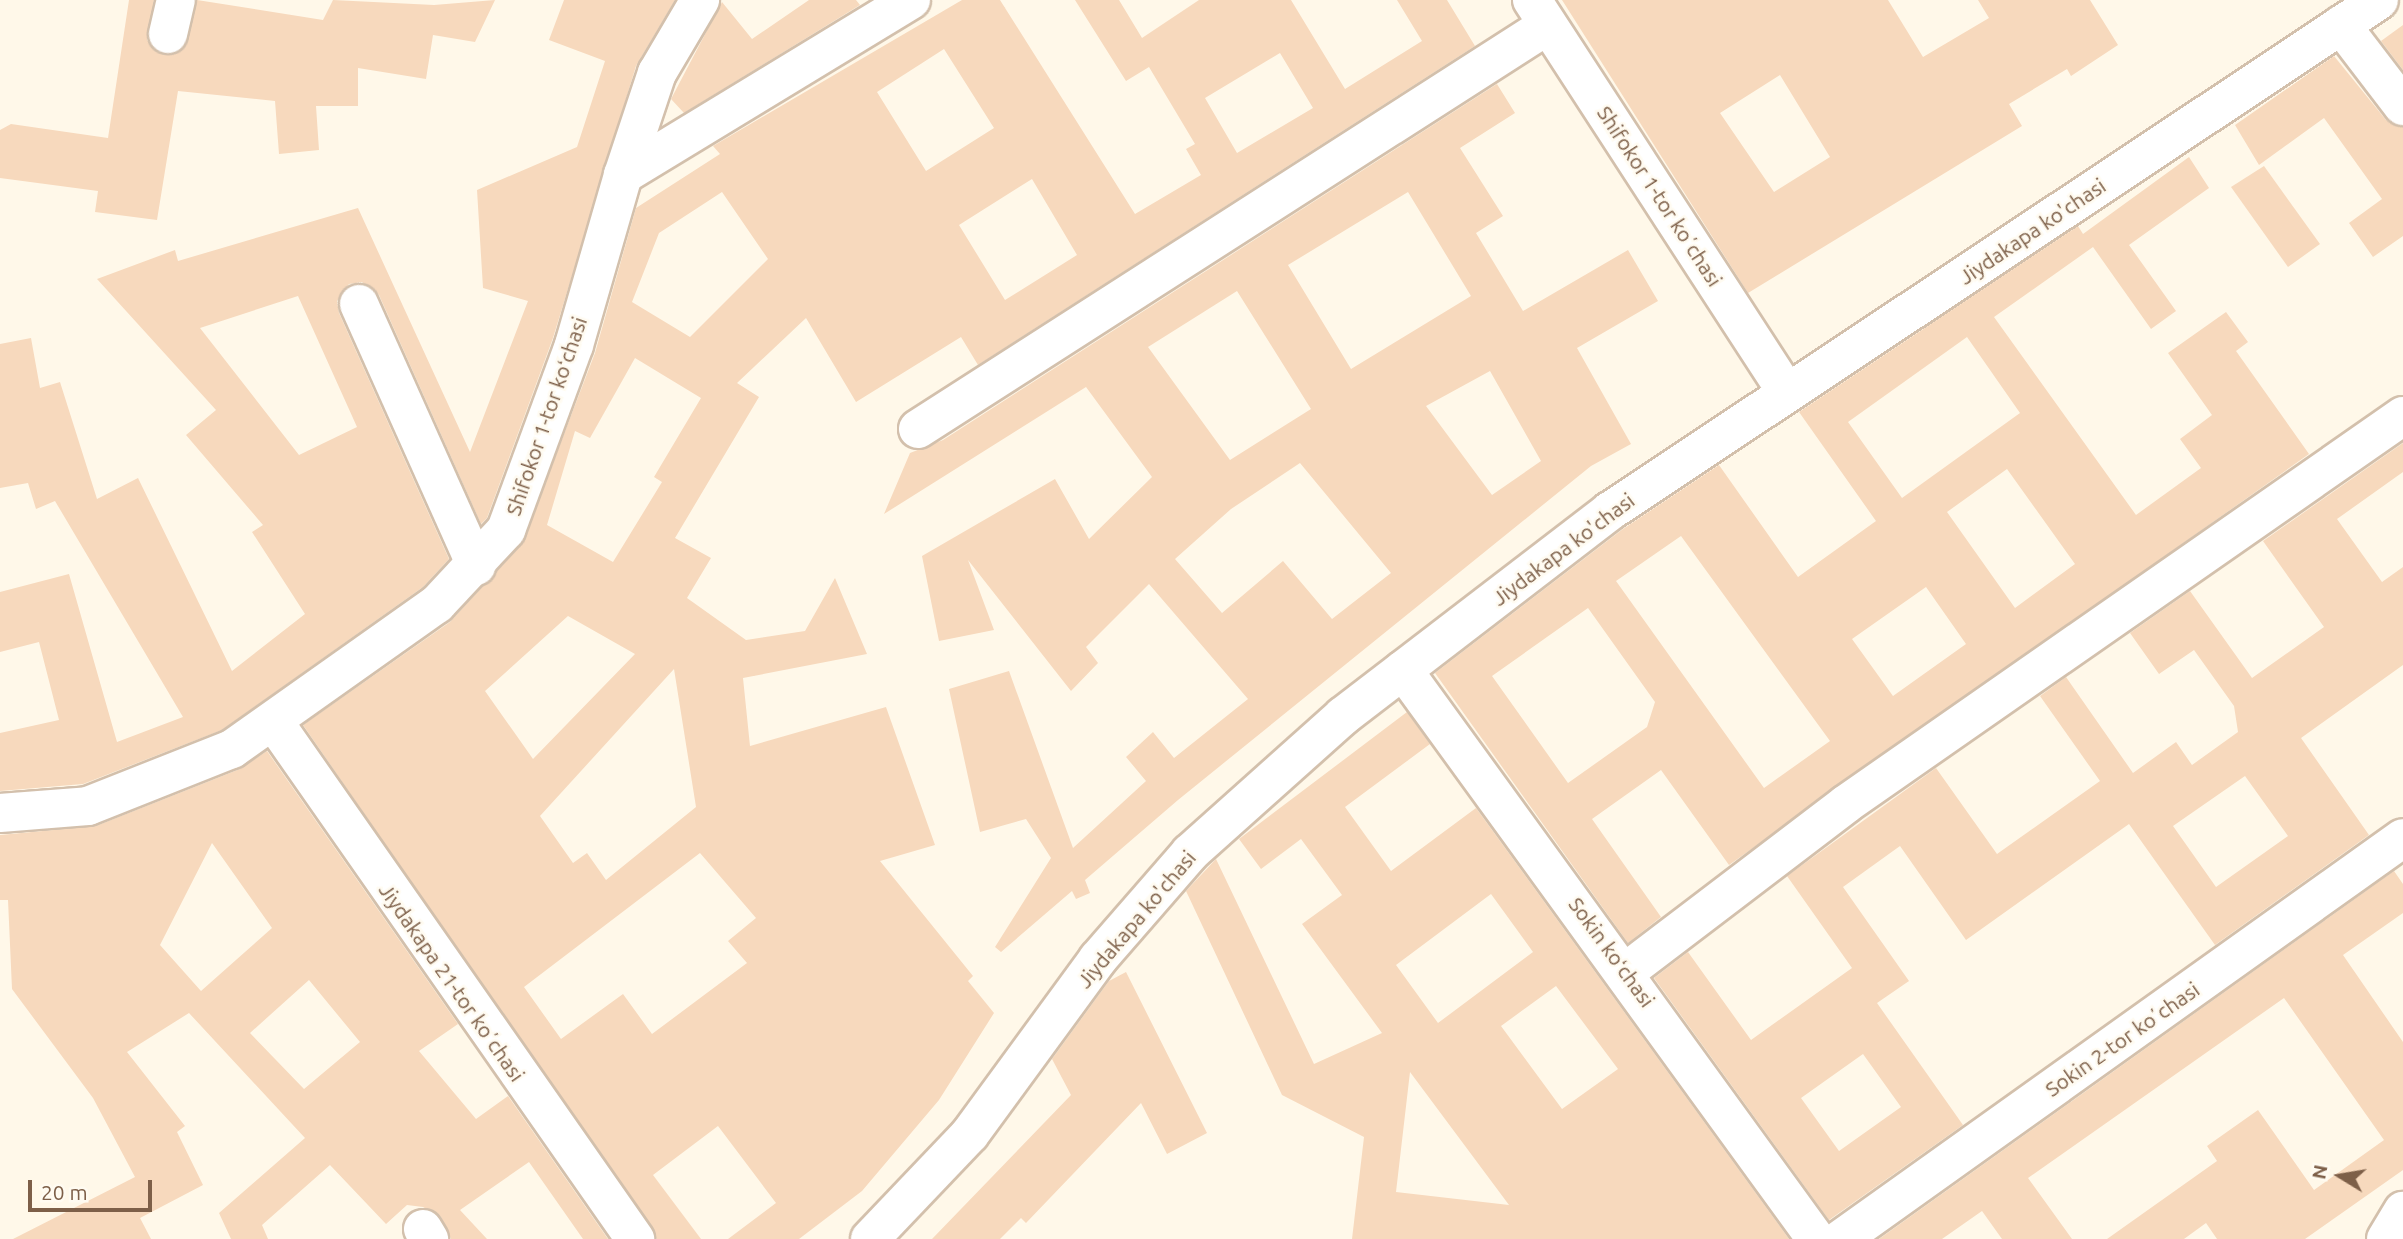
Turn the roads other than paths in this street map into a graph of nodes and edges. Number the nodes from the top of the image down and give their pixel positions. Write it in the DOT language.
graph roads {
  1 [pos="700,0"];
  2 [pos="911,0"];
  3 [pos="2379,0"];
  4 [pos="1540,12"];
  5 [pos="2341,25"];
  6 [pos="2403,106"];
  7 [pos="623,175"];
  8 [pos="359,304"];
  9 [pos="1787,393"];
  10 [pos="2403,416"];
  11 [pos="918,429"];
  12 [pos="476,566"];
  13 [pos="1404,670"];
  14 [pos="274,722"];
  15 [pos="0,813"];
  16 [pos="2403,838"];
  17 [pos="1627,971"];
  18 [pos="2403,1211"];
  19 [pos="635,1239"];
  20 [pos="870,1239"];
  21 [pos="1816,1239"];
  22 [pos="1840,1239"];
  23 [pos="2386,1239"];
  1 -- 7 [label="street, Shifokor 1-tor koʻchasi"];
  2 -- 7 [label="street"];
  3 -- 5 [label="street, Jiydakapa ko'chasi"];
  4 -- 9 [label="street, Shifokor 1-tor koʼchasi"];
  4 -- 11 [label="street"];
  5 -- 6 [label="street"];
  5 -- 9 [label="street, Jiydakapa ko'chasi"];
  7 -- 12 [label="street, Shifokor 1-tor koʻchasi"];
  8 -- 12 [label="street"];
  9 -- 13 [label="street, Jiydakapa ko'chasi"];
  10 -- 17 [label="street"];
  12 -- 14 [label="street, Shifokor 1-tor koʻchasi"];
  13 -- 17 [label="street, Sokin koʻchasi"];
  13 -- 20 [label="street, Jiydakapa ko'chasi"];
  14 -- 15 [label="street, Shifokor 1-tor koʻchasi"];
  14 -- 19 [label="street, Jiydakapa 21-tor koʼchasi"];
  16 -- 22 [label="street, Sokin 2-tor koʼchasi"];
  17 -- 21 [label="street, Sokin koʻchasi"];
  18 -- 23 [label="street"];
}
